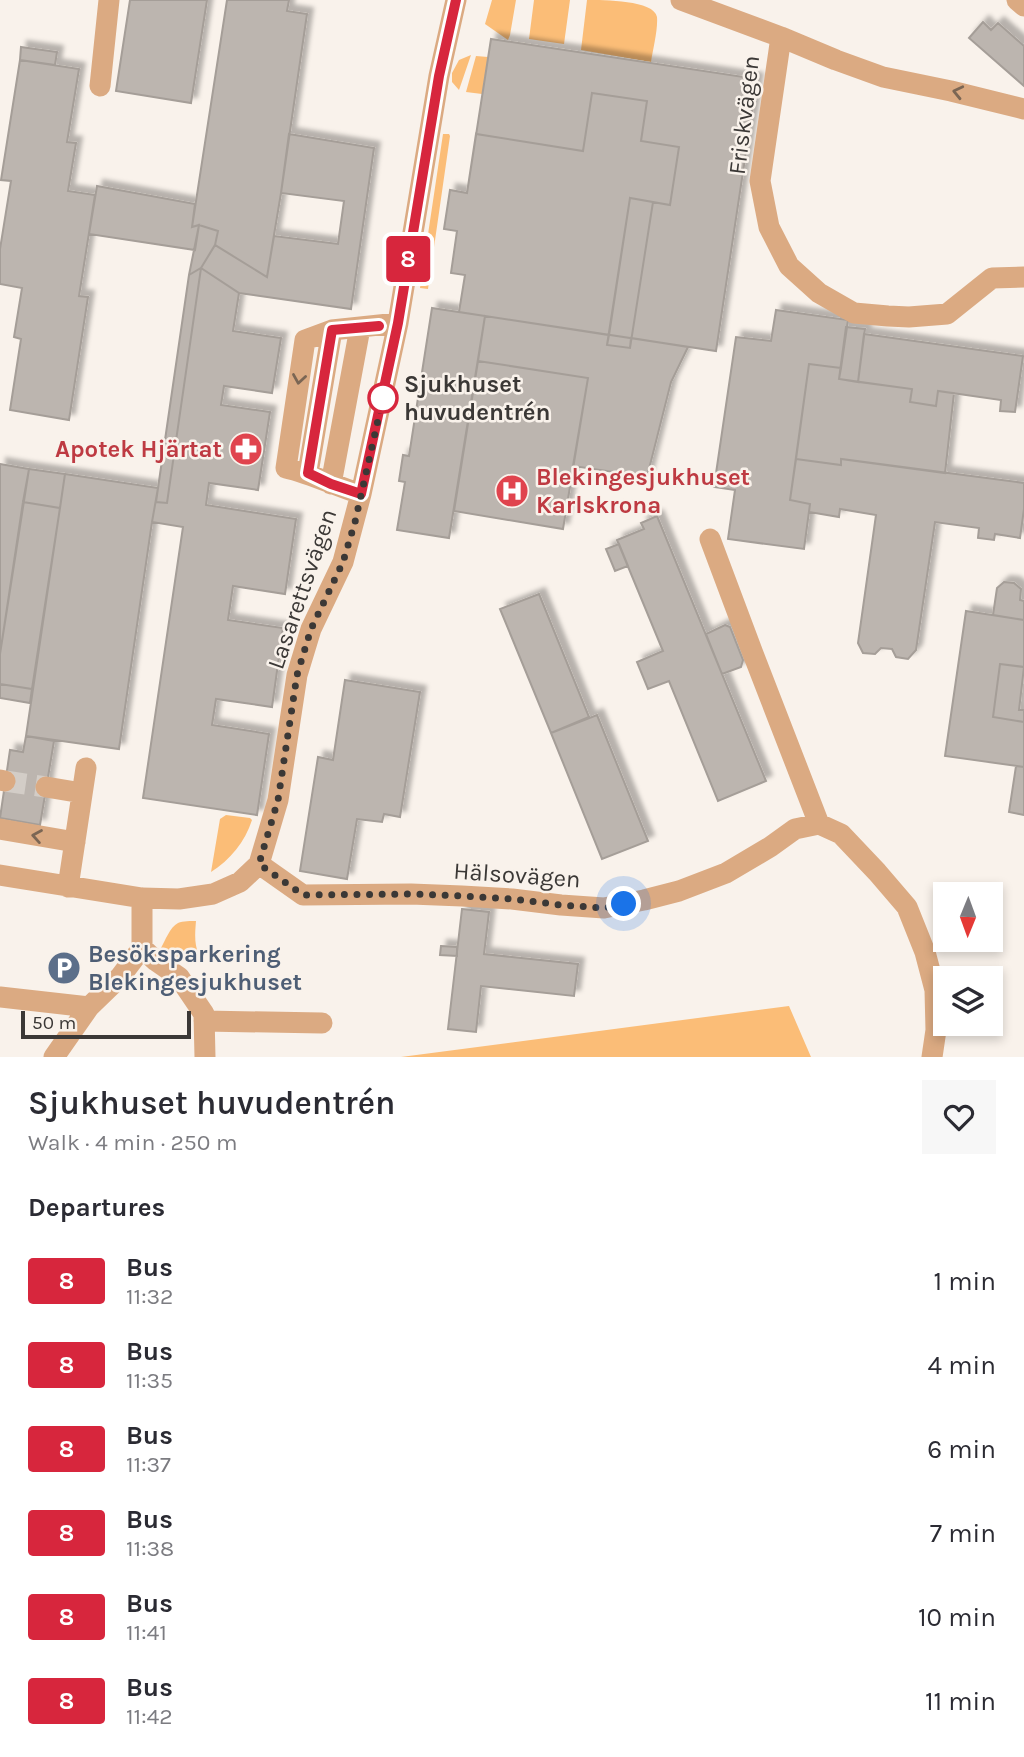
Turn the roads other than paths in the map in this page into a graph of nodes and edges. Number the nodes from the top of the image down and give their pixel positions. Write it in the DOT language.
graph roads {
  1 [pos="109,0"];
  2 [pos="456,0"];
  3 [pos="681,0"];
  4 [pos="1017,0"];
  5 [pos="1024,6"];
  6 [pos="781,37"];
  7 [pos="100,86"];
  8 [pos="1024,109"];
  9 [pos="1024,277"];
  10 [pos="398,323"];
  11 [pos="360,328"];
  12 [pos="331,484"];
  13 [pos="361,494"];
  14 [pos="710,539"];
  15 [pos="86,768"];
  16 [pos="46,787"];
  17 [pos="82,793"];
  18 [pos="819,824"];
  19 [pos="0,830"];
  20 [pos="75,842"];
  21 [pos="259,864"];
  22 [pos="0,875"];
  23 [pos="68,887"];
  24 [pos="142,898"];
  25 [pos="142,948"];
  26 [pos="0,997"];
  27 [pos="89,1007"];
  28 [pos="204,1021"];
  29 [pos="322,1023"];
  30 [pos="54,1057"];
  31 [pos="205,1057"];
  32 [pos="932,1057"];
  1 -- 7 [label="street"];
  2 -- 10 [label="street, Lasarettsvägen"];
  3 -- 6 [label="street"];
  4 -- 5 [label="street"];
  8 -- 6 [label="street, one-way"];
  6 -- 9 [label="street, Friskvägen"];
  10 -- 11 [label="street"];
  10 -- 13 [label="street, Lasarettsvägen"];
  11 -- 12 [label="street"];
  11 -- 12 [label="street, one-way"];
  12 -- 13 [label="street"];
  13 -- 21 [label="street, Lasarettsvägen"];
  14 -- 18 [label="street"];
  15 -- 17 [label="street"];
  16 -- 17 [label="street"];
  17 -- 20 [label="street"];
  18 -- 21 [label="street, Hälsovägen"];
  18 -- 32 [label="street"];
  20 -- 19 [label="street, one-way"];
  20 -- 23 [label="street"];
  21 -- 24 [label="street"];
  22 -- 23 [label="street"];
  23 -- 24 [label="street"];
  24 -- 25 [label="street"];
  25 -- 27 [label="street"];
  25 -- 28 [label="street"];
  26 -- 27 [label="street"];
  27 -- 30 [label="street"];
  28 -- 29 [label="street"];
  28 -- 31 [label="street"];
}
